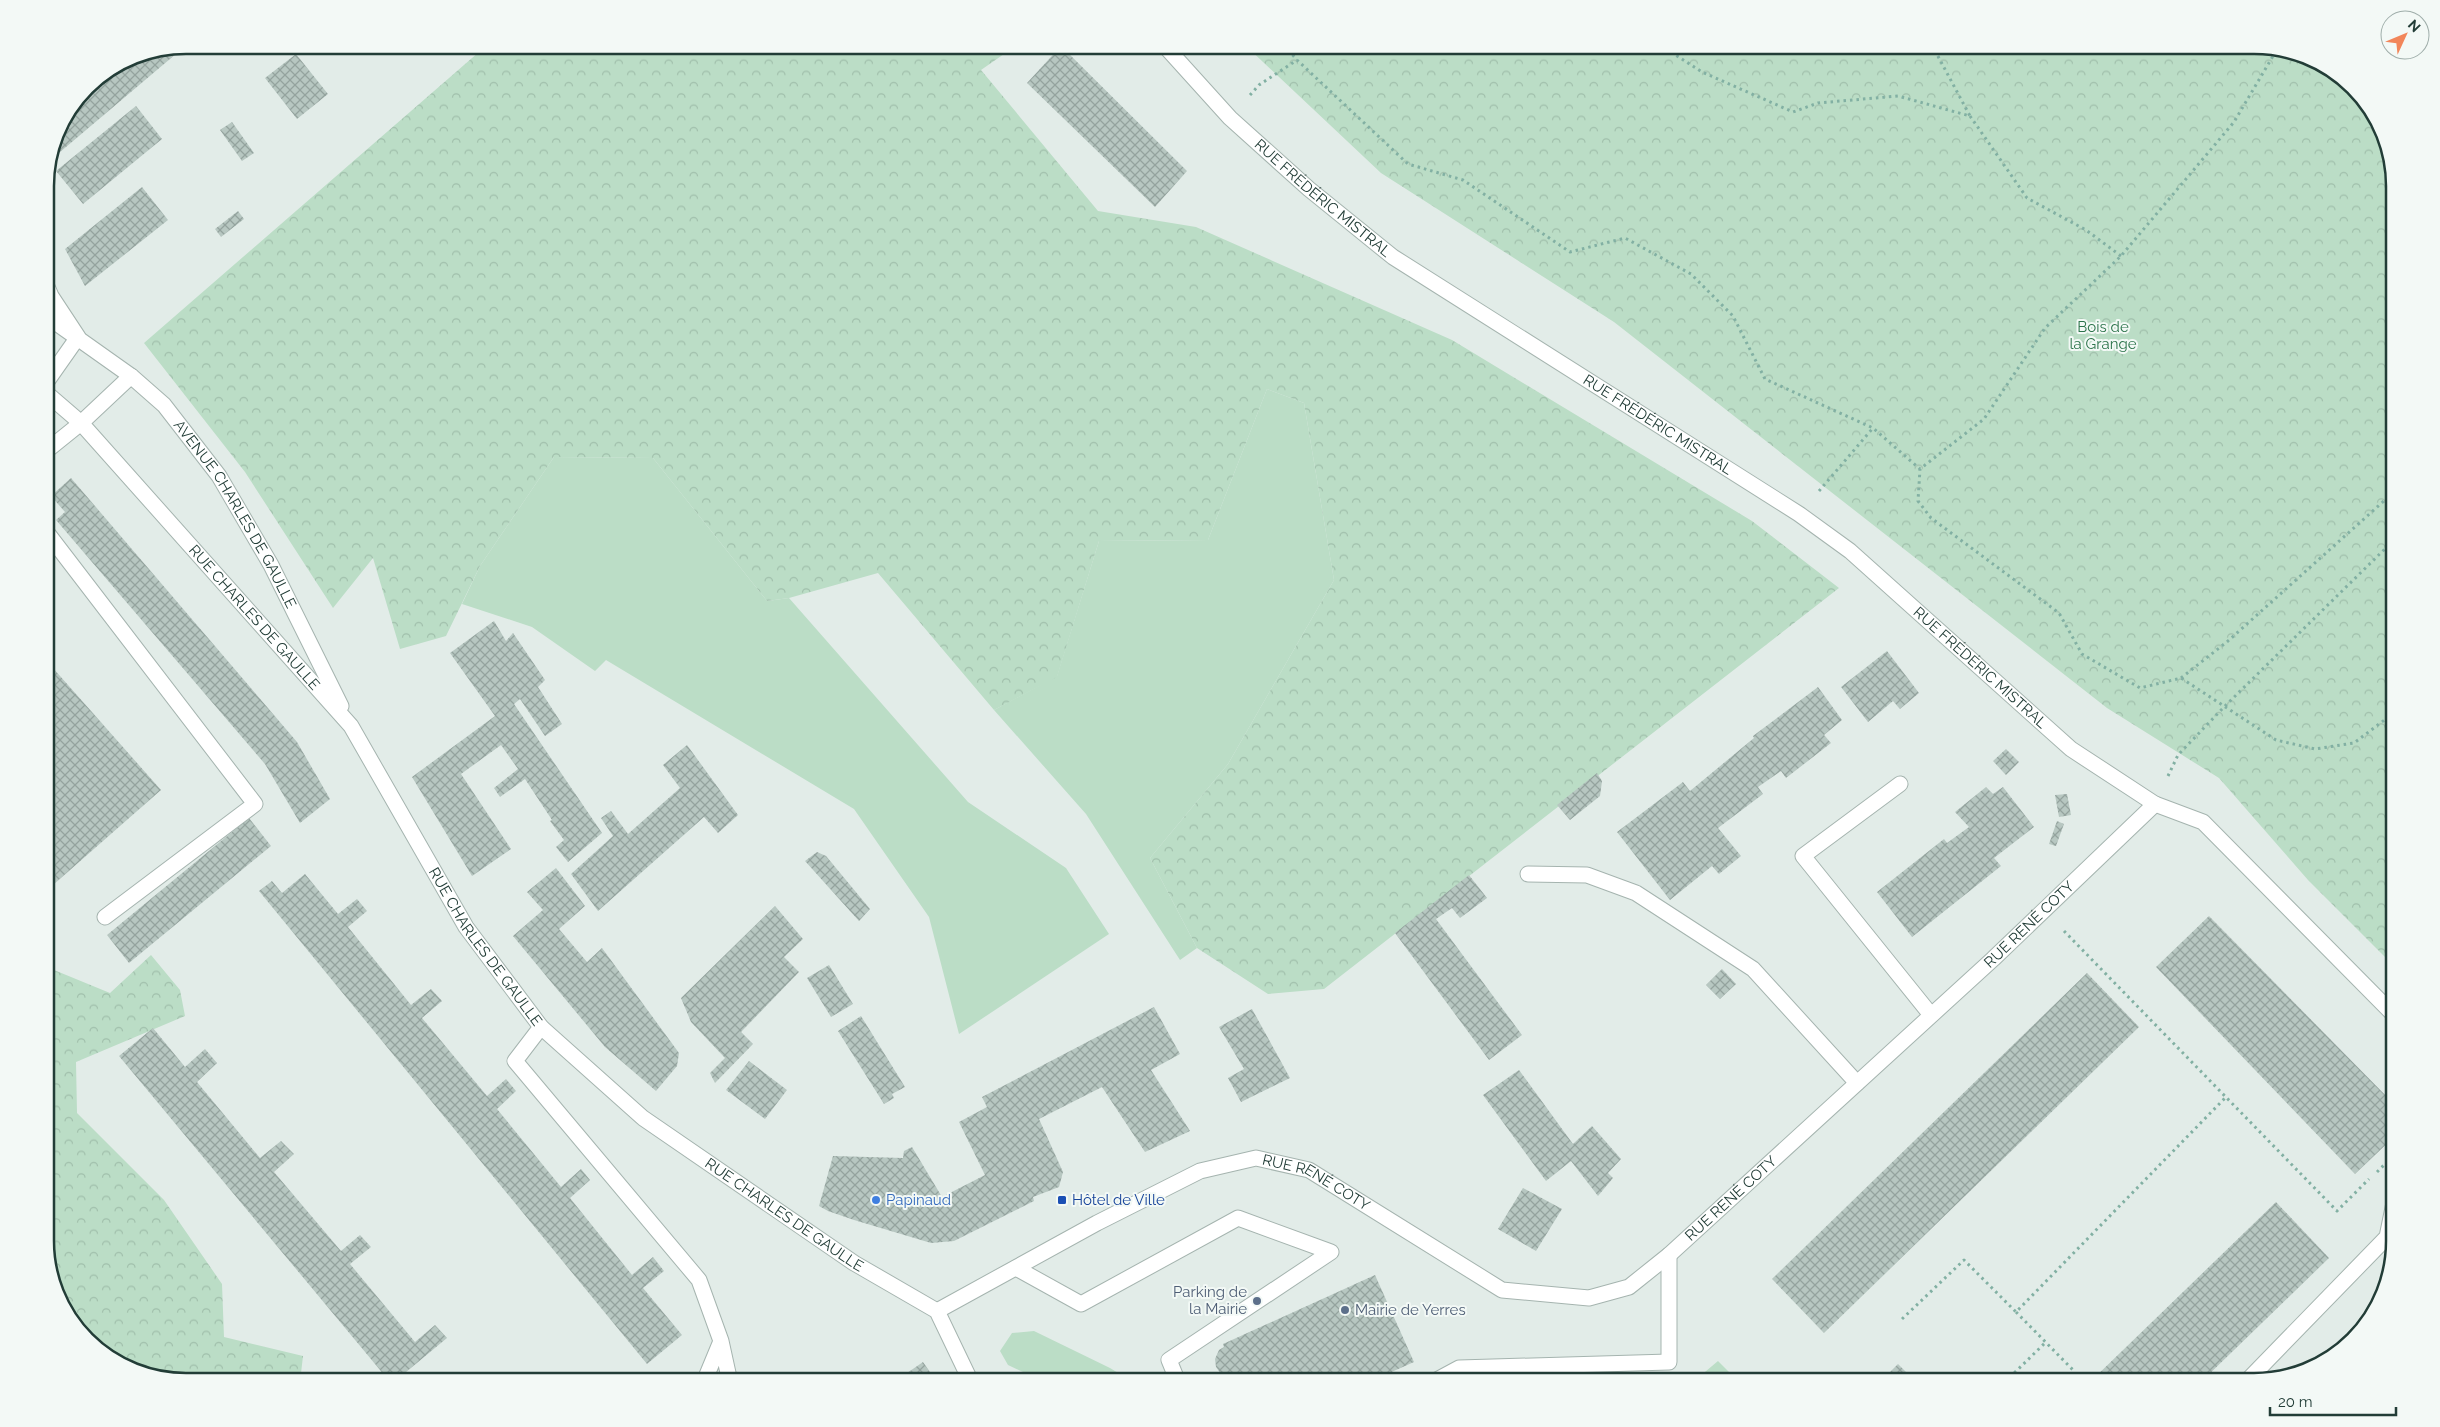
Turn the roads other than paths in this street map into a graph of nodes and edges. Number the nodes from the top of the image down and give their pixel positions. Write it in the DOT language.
graph roads {
  1 [pos="1172,54"];
  2 [pos="54,301"];
  3 [pos="54,321"];
  4 [pos="78,337"];
  5 [pos="54,371"];
  6 [pos="131,376"];
  7 [pos="54,400"];
  8 [pos="82,423"];
  9 [pos="54,445"];
  10 [pos="54,542"];
  11 [pos="351,726"];
  12 [pos="1900,784"];
  13 [pos="2155,804"];
  14 [pos="1528,874"];
  15 [pos="105,917"];
  16 [pos="2386,1007"];
  17 [pos="1931,1015"];
  18 [pos="541,1027"];
  19 [pos="1857,1084"];
  20 [pos="2386,1238"];
  21 [pos="1669,1255"];
  22 [pos="1016,1268"];
  23 [pos="936,1311"];
  24 [pos="721,1341"];
  25 [pos="708,1373"];
  26 [pos="728,1373"];
  27 [pos="967,1373"];
  28 [pos="1174,1373"];
  29 [pos="1450,1373"];
  30 [pos="2255,1373"];
  1 -- 13 [label="street, RUE FRÉDÉRIC MISTRAL"];
  2 -- 4 [label="street"];
  3 -- 4 [label="street, AVENUE CHARLES DE GAULLE"];
  4 -- 5 [label="street"];
  4 -- 6 [label="street, AVENUE CHARLES DE GAULLE"];
  6 -- 8 [label="street"];
  6 -- 11 [label="street, AVENUE CHARLES DE GAULLE"];
  7 -- 8 [label="street, RUE CHARLES DE GAULLE"];
  8 -- 9 [label="street"];
  8 -- 11 [label="street, RUE CHARLES DE GAULLE"];
  10 -- 15 [label="street"];
  11 -- 18 [label="street, RUE CHARLES DE GAULLE"];
  12 -- 17 [label="street"];
  13 -- 16 [label="street"];
  13 -- 17 [label="street, RUE RENÉ COTY"];
  14 -- 19 [label="street"];
  17 -- 19 [label="street, RUE RENÉ COTY"];
  18 -- 23 [label="street, RUE CHARLES DE GAULLE"];
  18 -- 24 [label="street"];
  19 -- 21 [label="street, RUE RENÉ COTY"];
  20 -- 30 [label="street"];
  21 -- 22 [label="street, RUE RENÉ COTY"];
  21 -- 29 [label="street"];
  22 -- 23 [label="street, RUE RENÉ COTY"];
  22 -- 28 [label="street"];
  23 -- 27 [label="street"];
  24 -- 25 [label="street"];
  24 -- 26 [label="street"];
}
